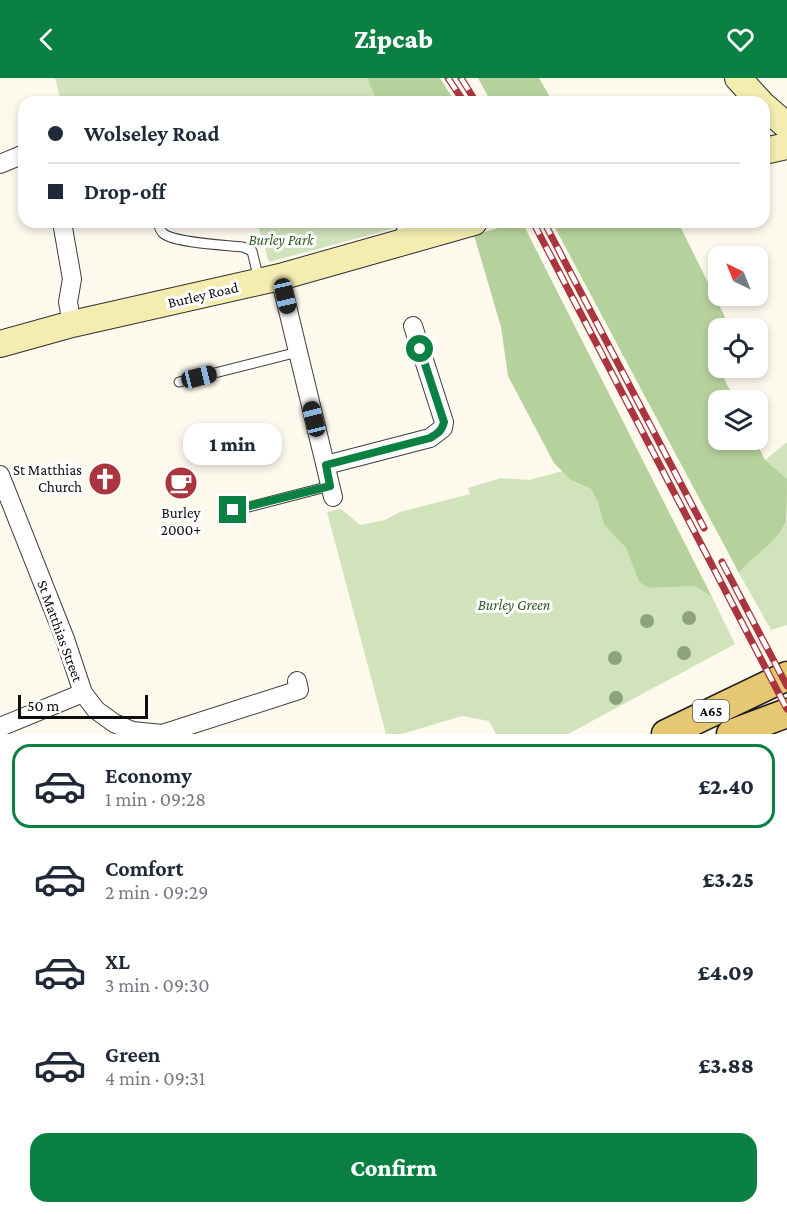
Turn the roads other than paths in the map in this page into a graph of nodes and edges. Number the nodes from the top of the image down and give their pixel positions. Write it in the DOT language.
graph roads {
  1 [pos="738,78"];
  2 [pos="754,96"];
  3 [pos="770,111"];
  4 [pos="787,126"];
  5 [pos="787,146"];
  6 [pos="770,150"];
  7 [pos="18,156"];
  8 [pos="0,164"];
  9 [pos="63,228"];
  10 [pos="160,228"];
  11 [pos="431,228"];
  12 [pos="403,232"];
  13 [pos="270,280"];
  14 [pos="72,324"];
  15 [pos="413,326"];
  16 [pos="0,344"];
  17 [pos="298,352"];
  18 [pos="179,382"];
  19 [pos="326,465"];
  20 [pos="1,480"];
  21 [pos="331,492"];
  22 [pos="233,510"];
  23 [pos="787,674"];
  24 [pos="297,681"];
  25 [pos="82,693"];
  26 [pos="787,713"];
  27 [pos="0,727"];
  28 [pos="742,732"];
  29 [pos="666,734"];
  1 -- 2 [label="street"];
  3 -- 4 [label="street"];
  5 -- 6 [label="street"];
  7 -- 8 [label="street"];
  9 -- 14 [label="street"];
  10 -- 13 [label="lane"];
  11 -- 12 [label="street, Burley Road"];
  12 -- 13 [label="street, Burley Road"];
  13 -- 14 [label="street, Burley Road"];
  13 -- 17 [label="street"];
  14 -- 16 [label="street, Burley Road"];
  15 -- 19 [label="street"];
  17 -- 18 [label="lane"];
  17 -- 19 [label="street"];
  19 -- 21 [label="street"];
  20 -- 25 [label="street, St Matthias Street"];
  21 -- 22 [label="lane"];
  23 -- 29 [label="main road, A65"];
  24 -- 25 [label="street, St Matthias Street"];
  25 -- 27 [label="street"];
  26 -- 28 [label="main road, A65"];
}
